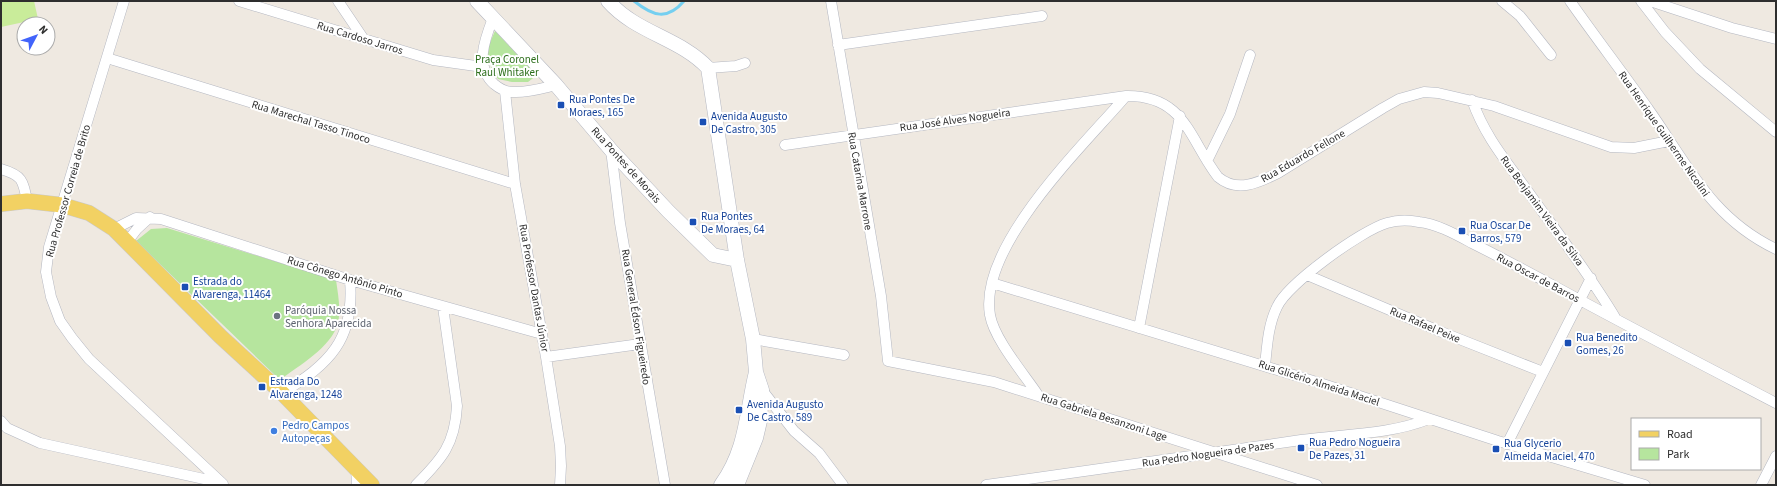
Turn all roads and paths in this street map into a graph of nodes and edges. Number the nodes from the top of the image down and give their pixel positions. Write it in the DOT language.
graph roads {
  1 [pos="124,1"];
  2 [pos="239,1"];
  3 [pos="338,1"];
  4 [pos="477,1"];
  5 [pos="608,1"];
  6 [pos="831,1"];
  7 [pos="1502,1"];
  8 [pos="1570,1"];
  9 [pos="1640,1"];
  10 [pos="1650,1"];
  11 [pos="1042,16"];
  12 [pos="493,18"];
  13 [pos="363,38"];
  14 [pos="1776,39"];
  15 [pos="838,45"];
  16 [pos="1250,55"];
  17 [pos="1551,55"];
  18 [pos="107,58"];
  19 [pos="745,63"];
  20 [pos="483,67"];
  21 [pos="708,68"];
  22 [pos="556,85"];
  23 [pos="505,91"];
  24 [pos="1126,96"];
  25 [pos="1472,100"];
  26 [pos="1180,116"];
  27 [pos="1776,132"];
  28 [pos="853,136"];
  29 [pos="1669,141"];
  30 [pos="785,145"];
  31 [pos="611,150"];
  32 [pos="1207,162"];
  33 [pos="1,169"];
  34 [pos="515,184"];
  35 [pos="27,201"];
  36 [pos="1,204"];
  37 [pos="62,205"];
  38 [pos="150,217"];
  39 [pos="114,229"];
  40 [pos="128,242"];
  41 [pos="1774,245"];
  42 [pos="737,260"];
  43 [pos="1308,275"];
  44 [pos="1591,278"];
  45 [pos="350,280"];
  46 [pos="992,283"];
  47 [pos="1579,300"];
  48 [pos="443,307"];
  49 [pos="1616,319"];
  50 [pos="1139,328"];
  51 [pos="542,334"];
  52 [pos="753,339"];
  53 [pos="640,344"];
  54 [pos="844,355"];
  55 [pos="546,357"];
  56 [pos="888,361"];
  57 [pos="1265,366"];
  58 [pos="756,372"];
  59 [pos="1543,372"];
  60 [pos="762,390"];
  61 [pos="282,393"];
  62 [pos="1038,395"];
  63 [pos="1776,403"];
  64 [pos="1429,419"];
  65 [pos="1,421"];
  66 [pos="1507,444"];
  67 [pos="1216,454"];
  68 [pos="1776,456"];
  69 [pos="356,467"];
  70 [pos="226,484"];
  71 [pos="357,485"];
  72 [pos="372,485"];
  73 [pos="416,485"];
  74 [pos="560,485"];
  75 [pos="665,485"];
  76 [pos="721,485"];
  77 [pos="737,485"];
  78 [pos="843,485"];
  79 [pos="986,485"];
  80 [pos="1317,485"];
  81 [pos="1645,485"];
  82 [pos="1761,485"];
  1 -- 18 [label="street, Rua Professor Correia de Brito"];
  2 -- 13 [label="street, Rua Cardoso Jarros"];
  3 -- 13 [label="street"];
  4 -- 12 [label="street, Rua Pontes de Morais"];
  5 -- 21 [label="street"];
  6 -- 15 [label="street, Rua Catarina Marrone"];
  7 -- 17 [label="street"];
  8 -- 29 [label="street, Rua Henrique Guilherme Nicolini"];
  9 -- 27 [label="street"];
  10 -- 14 [label="street"];
  11 -- 15 [label="street"];
  12 -- 20 [label="street"];
  12 -- 22 [label="street, Rua Pontes de Morais"];
  13 -- 20 [label="street, Rua Cardoso Jarros"];
  15 -- 28 [label="street, Rua Catarina Marrone"];
  16 -- 32 [label="street"];
  18 -- 34 [label="street, Rua Marechal Tasso Tinoco"];
  18 -- 37 [label="street, Rua Professor Correia de Brito"];
  19 -- 21 [label="street"];
  20 -- 23 [label="street"];
  21 -- 42 [label="street"];
  22 -- 23 [label="street"];
  22 -- 31 [label="street, Rua Pontes de Morais"];
  23 -- 34 [label="street, Rua Professor Dantas Júnior"];
  24 -- 26 [label="street, Rua Eduardo Fellone"];
  24 -- 28 [label="street, Rua José Alves Nogueira"];
  24 -- 46 [label="street"];
  25 -- 29 [label="street, Rua Eduardo Fellone"];
  25 -- 32 [label="street, Rua Eduardo Fellone"];
  25 -- 44 [label="street, Rua Benjamim Vieira da Silva"];
  26 -- 32 [label="street, Rua Eduardo Fellone"];
  26 -- 50 [label="street"];
  28 -- 30 [label="street, Rua José Alves Nogueira"];
  28 -- 56 [label="street, Rua Catarina Marrone"];
  29 -- 41 [label="street, Rua Henrique Guilherme Nicolini"];
  31 -- 42 [label="street, Rua Pontes de Morais"];
  31 -- 53 [label="street, Rua General Édson Figueiredo"];
  33 -- 35 [label="street"];
  34 -- 51 [label="street, Rua Professor Dantas Júnior"];
  35 -- 36 [label="main road"];
  35 -- 37 [label="main road"];
  37 -- 39 [label="main road"];
  37 -- 70 [label="street, Rua Professor Correia de Brito"];
  38 -- 39 [label="street, Rua Cônego Antônio Pinto"];
  38 -- 40 [label="street"];
  38 -- 45 [label="street, Rua Cônego Antônio Pinto"];
  39 -- 40 [label="main road"];
  40 -- 61 [label="main road"];
  42 -- 52 [label="street"];
  43 -- 47 [label="street, Rua Oscar de Barros"];
  43 -- 57 [label="street, Rua Oscar de Barros"];
  43 -- 59 [label="street, Rua Rafael Peixe"];
  44 -- 47 [label="street"];
  44 -- 49 [label="street, Rua Benjamim Vieira da Silva"];
  45 -- 48 [label="street, Rua Cônego Antônio Pinto"];
  45 -- 61 [label="street"];
  46 -- 50 [label="street, Rua Glicério Almeida Maciel"];
  46 -- 62 [label="street"];
  47 -- 49 [label="street, Rua Oscar de Barros"];
  47 -- 59 [label="street"];
  48 -- 51 [label="street, Rua Cônego Antônio Pinto"];
  48 -- 73 [label="street"];
  49 -- 63 [label="street, Rua Oscar de Barros"];
  50 -- 57 [label="street, Rua Glicério Almeida Maciel"];
  51 -- 55 [label="street, Rua Professor Dantas Júnior"];
  52 -- 54 [label="street"];
  52 -- 58 [label="street"];
  53 -- 55 [label="street"];
  53 -- 75 [label="street, Rua General Édson Figueiredo"];
  55 -- 74 [label="street, Rua Professor Dantas Júnior"];
  56 -- 62 [label="street, Rua Gabriela Besanzoni Lage"];
  57 -- 64 [label="street, Rua Glicério Almeida Maciel"];
  58 -- 60 [label="street"];
  58 -- 76 [label="street"];
  59 -- 66 [label="street"];
  60 -- 77 [label="street"];
  60 -- 78 [label="street"];
  61 -- 69 [label="main road"];
  62 -- 67 [label="street, Rua Gabriela Besanzoni Lage"];
  64 -- 66 [label="street, Rua Glicério Almeida Maciel"];
  64 -- 67 [label="street, Rua Pedro Nogueira de Pazes"];
  65 -- 70 [label="street"];
  66 -- 81 [label="street, Rua Glicério Almeida Maciel"];
  67 -- 79 [label="street, Rua Pedro Nogueira de Pazes"];
  67 -- 80 [label="street, Rua Gabriela Besanzoni Lage"];
  68 -- 82 [label="street"];
  69 -- 71 [label="street"];
  69 -- 72 [label="main road"];
}
